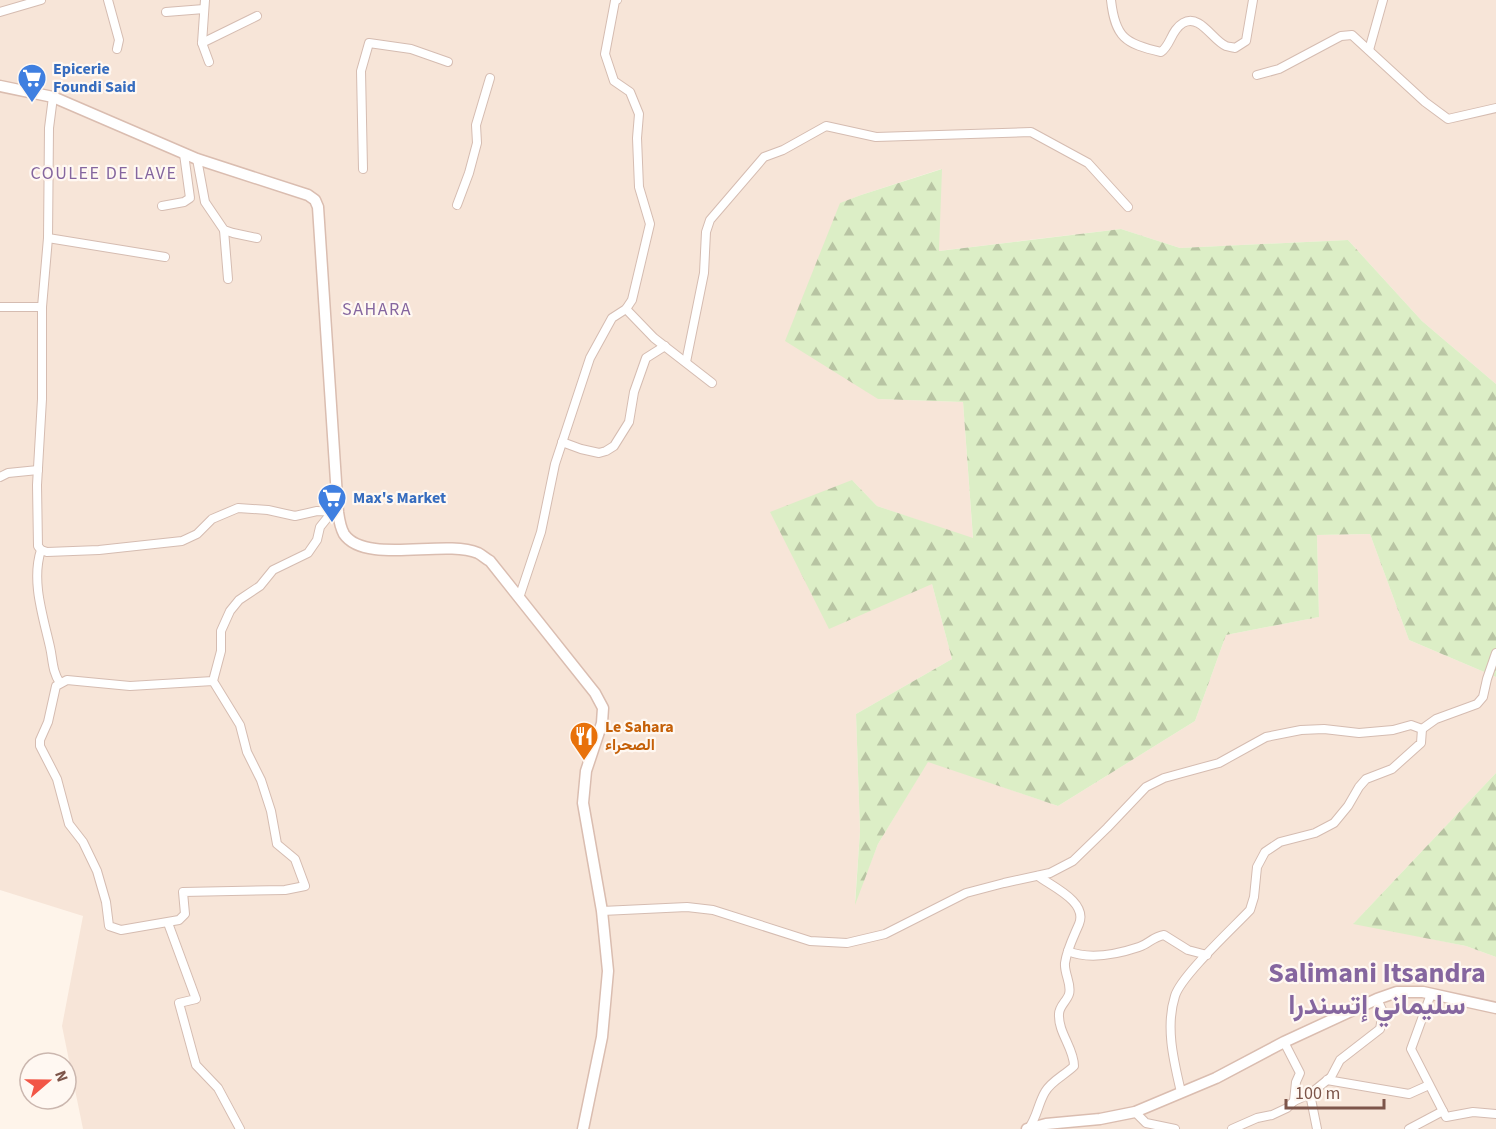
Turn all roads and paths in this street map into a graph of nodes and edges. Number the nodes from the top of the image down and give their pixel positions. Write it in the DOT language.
graph roads {
  1 [pos="41,0"];
  2 [pos="108,0"];
  3 [pos="205,0"];
  4 [pos="617,0"];
  5 [pos="1111,0"];
  6 [pos="1253,0"];
  7 [pos="1383,0"];
  8 [pos="204,9"];
  9 [pos="0,12"];
  10 [pos="166,12"];
  11 [pos="258,16"];
  12 [pos="202,43"];
  13 [pos="117,49"];
  14 [pos="1369,51"];
  15 [pos="209,62"];
  16 [pos="448,62"];
  17 [pos="1257,75"];
  18 [pos="490,78"];
  19 [pos="0,86"];
  20 [pos="53,97"];
  21 [pos="1496,108"];
  22 [pos="184,154"];
  23 [pos="197,159"];
  24 [pos="363,169"];
  25 [pos="457,204"];
  26 [pos="162,206"];
  27 [pos="1128,207"];
  28 [pos="224,230"];
  29 [pos="48,238"];
  30 [pos="257,238"];
  31 [pos="165,257"];
  32 [pos="228,279"];
  33 [pos="0,307"];
  34 [pos="42,307"];
  35 [pos="626,309"];
  36 [pos="665,346"];
  37 [pos="686,362"];
  38 [pos="712,383"];
  39 [pos="562,442"];
  40 [pos="38,470"];
  41 [pos="0,477"];
  42 [pos="338,512"];
  43 [pos="41,550"];
  44 [pos="519,598"];
  45 [pos="1496,653"];
  46 [pos="213,681"];
  47 [pos="60,682"];
  48 [pos="1422,729"];
  49 [pos="1038,876"];
  50 [pos="602,911"];
  51 [pos="168,923"];
  52 [pos="1068,951"];
  53 [pos="1207,956"];
  54 [pos="1431,994"];
  55 [pos="1377,999"];
  56 [pos="1496,1008"];
  57 [pos="1284,1042"];
  58 [pos="1327,1080"];
  59 [pos="1429,1085"];
  60 [pos="1181,1092"];
  61 [pos="1310,1094"];
  62 [pos="1294,1101"];
  63 [pos="1443,1111"];
  64 [pos="1135,1112"];
  65 [pos="1496,1114"];
  66 [pos="240,1129"];
  67 [pos="583,1129"];
  68 [pos="1028,1129"];
  69 [pos="1175,1129"];
  70 [pos="1232,1129"];
  71 [pos="1317,1129"];
  72 [pos="1409,1129"];
  1 -- 9 [label="street"];
  2 -- 13 [label="street"];
  3 -- 8 [label="street"];
  4 -- 35 [label="street"];
  5 -- 6 [label="street"];
  7 -- 14 [label="street"];
  8 -- 10 [label="street"];
  8 -- 12 [label="street"];
  11 -- 12 [label="street"];
  12 -- 15 [label="street"];
  14 -- 17 [label="street"];
  14 -- 21 [label="street"];
  16 -- 24 [label="street"];
  18 -- 25 [label="street"];
  19 -- 20 [label="main road"];
  20 -- 22 [label="main road"];
  20 -- 29 [label="street"];
  22 -- 23 [label="main road"];
  22 -- 26 [label="street"];
  23 -- 28 [label="street"];
  23 -- 42 [label="main road"];
  27 -- 37 [label="street"];
  28 -- 30 [label="street"];
  28 -- 32 [label="street"];
  29 -- 31 [label="street"];
  29 -- 34 [label="street"];
  33 -- 34 [label="street"];
  34 -- 40 [label="street"];
  35 -- 36 [label="street"];
  35 -- 39 [label="street"];
  36 -- 37 [label="street"];
  36 -- 39 [label="street"];
  37 -- 38 [label="street"];
  39 -- 44 [label="street"];
  40 -- 41 [label="street"];
  40 -- 43 [label="street"];
  42 -- 43 [label="street"];
  42 -- 44 [label="main road"];
  42 -- 46 [label="street"];
  43 -- 47 [label="street"];
  44 -- 50 [label="main road"];
  45 -- 48 [label="street"];
  46 -- 47 [label="street"];
  46 -- 51 [label="street"];
  47 -- 51 [label="street"];
  48 -- 49 [label="street"];
  48 -- 53 [label="street"];
  49 -- 50 [label="street"];
  49 -- 52 [label="street"];
  50 -- 67 [label="main road"];
  51 -- 66 [label="street"];
  52 -- 53 [label="street"];
  52 -- 68 [label="street"];
  53 -- 60 [label="street"];
  54 -- 55 [label="main road"];
  54 -- 56 [label="main road"];
  54 -- 59 [label="street"];
  55 -- 57 [label="main road"];
  55 -- 58 [label="street"];
  57 -- 60 [label="main road"];
  57 -- 62 [label="street"];
  58 -- 59 [label="street"];
  58 -- 61 [label="street"];
  59 -- 63 [label="street"];
  60 -- 64 [label="main road"];
  61 -- 62 [label="street"];
  61 -- 71 [label="street"];
  62 -- 70 [label="street"];
  63 -- 65 [label="street"];
  63 -- 72 [label="street"];
  64 -- 68 [label="main road"];
  64 -- 69 [label="street"];
}
